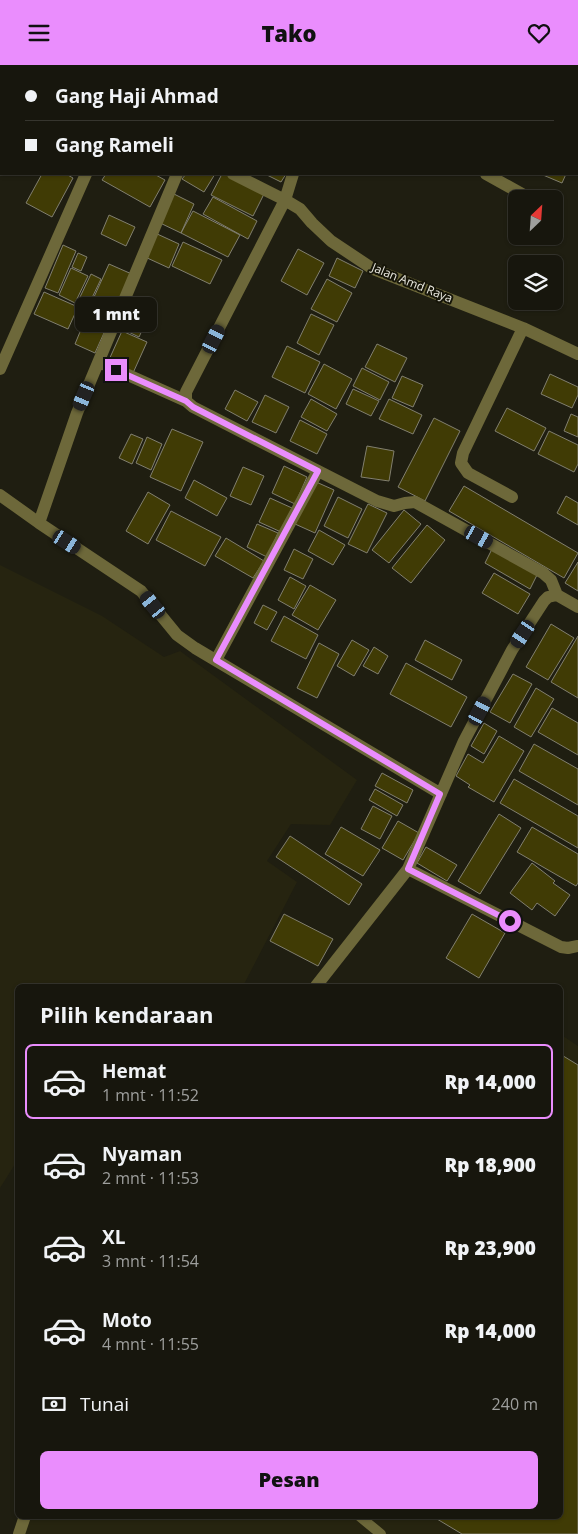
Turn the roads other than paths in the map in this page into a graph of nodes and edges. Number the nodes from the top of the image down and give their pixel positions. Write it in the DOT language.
graph roads {
  1 [pos="86,175"];
  2 [pos="177,175"];
  3 [pos="235,175"];
  4 [pos="293,175"];
  5 [pos="488,175"];
  6 [pos="515,190"];
  7 [pos="285,200"];
  8 [pos="523,328"];
  9 [pos="578,354"];
  10 [pos="99,362"];
  11 [pos="0,369"];
  12 [pos="186,401"];
  13 [pos="318,471"];
  14 [pos="0,495"];
  15 [pos="512,497"];
  16 [pos="39,523"];
  17 [pos="557,595"];
  18 [pos="578,607"];
  19 [pos="216,660"];
  20 [pos="440,794"];
  21 [pos="408,869"];
  22 [pos="578,946"];
  23 [pos="318,984"];
  24 [pos="24,1519"];
  25 [pos="364,1519"];
  26 [pos="19,1534"];
  27 [pos="381,1534"];
  1 -- 11 [label="street"];
  2 -- 10 [label="street"];
  3 -- 7 [label="street, Jalan Amd Raya"];
  4 -- 7 [label="street"];
  5 -- 6 [label="street"];
  7 -- 8 [label="street, Jalan Amd Raya"];
  7 -- 12 [label="street"];
  8 -- 9 [label="street, Jalan Amd Raya"];
  8 -- 15 [label="street"];
  10 -- 12 [label="street"];
  10 -- 16 [label="street"];
  12 -- 13 [label="street"];
  13 -- 17 [label="street"];
  13 -- 19 [label="street"];
  14 -- 16 [label="street"];
  16 -- 19 [label="street"];
  17 -- 18 [label="street"];
  17 -- 20 [label="street"];
  19 -- 20 [label="street"];
  20 -- 21 [label="street"];
  21 -- 22 [label="street"];
  21 -- 23 [label="street"];
  24 -- 26 [label="street"];
  25 -- 27 [label="lane"];
}
